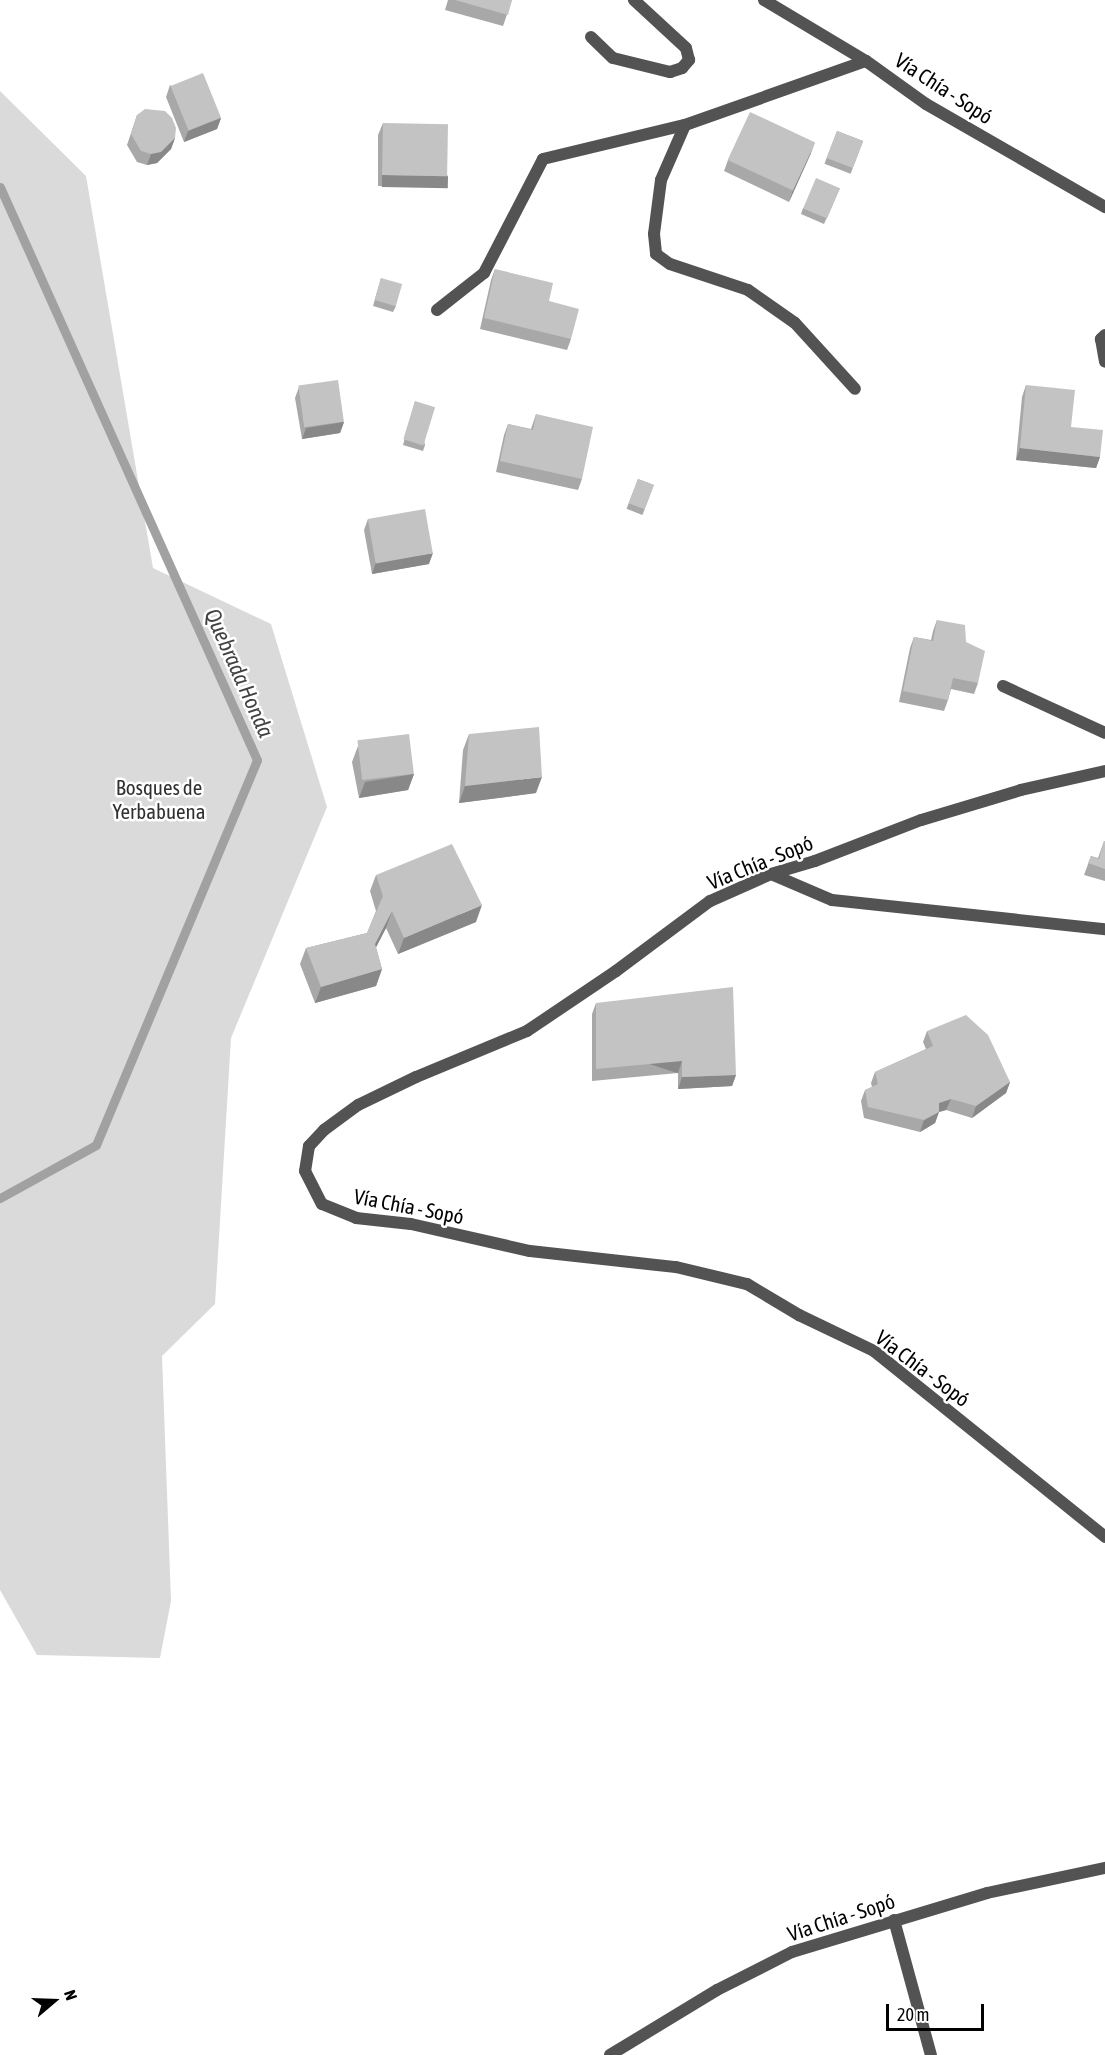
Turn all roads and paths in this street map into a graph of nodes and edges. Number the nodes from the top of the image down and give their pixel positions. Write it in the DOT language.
graph roads {
  1 [pos="634,0"];
  2 [pos="764,0"];
  3 [pos="591,37"];
  4 [pos="866,61"];
  5 [pos="685,125"];
  6 [pos="1105,207"];
  7 [pos="437,310"];
  8 [pos="1105,335"];
  9 [pos="1105,362"];
  10 [pos="855,389"];
  11 [pos="1003,686"];
  12 [pos="1105,733"];
  13 [pos="1105,771"];
  14 [pos="771,873"];
  15 [pos="1105,929"];
  16 [pos="1105,1537"];
  17 [pos="1105,1868"];
  18 [pos="894,1920"];
  19 [pos="610,2055"];
  20 [pos="931,2055"];
  1 -- 3 [label="street"];
  2 -- 4 [label="street, Vía Chía - Sopó"];
  4 -- 5 [label="street"];
  4 -- 6 [label="street, Vía Chía - Sopó"];
  5 -- 7 [label="street"];
  5 -- 10 [label="street"];
  8 -- 9 [label="street"];
  11 -- 12 [label="street"];
  13 -- 14 [label="street, Vía Chía - Sopó"];
  14 -- 15 [label="street"];
  14 -- 16 [label="street, Vía Chía - Sopó"];
  17 -- 18 [label="street, Vía Chía - Sopó"];
  18 -- 19 [label="street, Vía Chía - Sopó"];
  18 -- 20 [label="street"];
}
